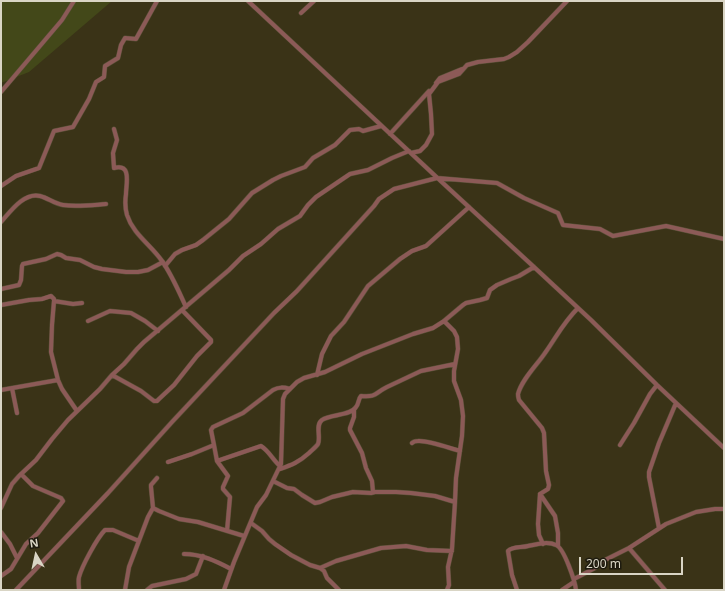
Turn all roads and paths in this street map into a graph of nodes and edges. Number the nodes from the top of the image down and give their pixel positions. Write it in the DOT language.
graph roads {
  1 [pos="74,1"];
  2 [pos="157,1"];
  3 [pos="248,1"];
  4 [pos="314,1"];
  5 [pos="566,2"];
  6 [pos="301,13"];
  7 [pos="464,68"];
  8 [pos="1,92"];
  9 [pos="381,126"];
  10 [pos="114,129"];
  11 [pos="390,134"];
  12 [pos="410,152"];
  13 [pos="437,178"];
  14 [pos="1,186"];
  15 [pos="106,204"];
  16 [pos="469,207"];
  17 [pos="1,222"];
  18 [pos="724,239"];
  19 [pos="164,264"];
  20 [pos="534,267"];
  21 [pos="1,289"];
  22 [pos="54,301"];
  23 [pos="82,303"];
  24 [pos="1,305"];
  25 [pos="186,307"];
  26 [pos="578,308"];
  27 [pos="182,310"];
  28 [pos="88,321"];
  29 [pos="444,321"];
  30 [pos="158,331"];
  31 [pos="455,364"];
  32 [pos="112,375"];
  33 [pos="316,375"];
  34 [pos="58,380"];
  35 [pos="657,385"];
  36 [pos="12,388"];
  37 [pos="290,389"];
  38 [pos="1,390"];
  39 [pos="676,403"];
  40 [pos="354,409"];
  41 [pos="77,411"];
  42 [pos="17,413"];
  43 [pos="412,443"];
  44 [pos="214,445"];
  45 [pos="620,445"];
  46 [pos="724,448"];
  47 [pos="460,451"];
  48 [pos="217,461"];
  49 [pos="168,462"];
  50 [pos="280,468"];
  51 [pos="21,474"];
  52 [pos="157,478"];
  53 [pos="273,481"];
  54 [pos="373,492"];
  55 [pos="540,494"];
  56 [pos="455,502"];
  57 [pos="1,508"];
  58 [pos="153,508"];
  59 [pos="724,509"];
  60 [pos="251,523"];
  61 [pos="659,528"];
  62 [pos="227,531"];
  63 [pos="1,532"];
  64 [pos="244,536"];
  65 [pos="139,541"];
  66 [pos="543,544"];
  67 [pos="558,546"];
  68 [pos="628,548"];
  69 [pos="452,551"];
  70 [pos="184,554"];
  71 [pos="204,556"];
  72 [pos="17,558"];
  73 [pos="320,568"];
  74 [pos="232,569"];
  75 [pos="1,576"];
  76 [pos="574,580"];
  77 [pos="16,590"];
  78 [pos="79,590"];
  79 [pos="125,590"];
  80 [pos="147,590"];
  81 [pos="224,590"];
  82 [pos="339,590"];
  83 [pos="446,590"];
  84 [pos="517,590"];
  85 [pos="562,590"];
  86 [pos="576,590"];
  87 [pos="665,590"];
  1 -- 8 [label="street"];
  2 -- 14 [label="street"];
  3 -- 9 [label="street"];
  4 -- 6 [label="street"];
  5 -- 7 [label="street"];
  7 -- 11 [label="street"];
  7 -- 12 [label="street"];
  9 -- 11 [label="street"];
  9 -- 19 [label="street"];
  10 -- 19 [label="street"];
  11 -- 12 [label="street"];
  12 -- 13 [label="street"];
  12 -- 25 [label="street"];
  13 -- 16 [label="street"];
  13 -- 18 [label="street"];
  13 -- 77 [label="street"];
  15 -- 17 [label="street"];
  16 -- 20 [label="street"];
  16 -- 33 [label="street"];
  19 -- 21 [label="street"];
  19 -- 25 [label="street"];
  20 -- 26 [label="street"];
  20 -- 29 [label="street"];
  22 -- 23 [label="street"];
  22 -- 24 [label="street"];
  22 -- 34 [label="street"];
  25 -- 27 [label="street"];
  26 -- 35 [label="street"];
  26 -- 55 [label="street"];
  27 -- 30 [label="street"];
  27 -- 32 [label="street"];
  28 -- 30 [label="street"];
  29 -- 31 [label="street"];
  29 -- 33 [label="street"];
  30 -- 32 [label="street"];
  31 -- 40 [label="street"];
  31 -- 47 [label="street"];
  32 -- 41 [label="street"];
  33 -- 37 [label="street"];
  34 -- 36 [label="street"];
  34 -- 41 [label="street"];
  35 -- 39 [label="street"];
  35 -- 45 [label="street"];
  36 -- 38 [label="street"];
  36 -- 42 [label="street"];
  37 -- 44 [label="street"];
  37 -- 50 [label="street"];
  39 -- 46 [label="street"];
  39 -- 61 [label="street"];
  40 -- 50 [label="street"];
  40 -- 54 [label="street"];
  41 -- 51 [label="street"];
  43 -- 47 [label="street"];
  44 -- 48 [label="street"];
  44 -- 49 [label="street"];
  47 -- 56 [label="street"];
  48 -- 50 [label="street"];
  48 -- 62 [label="street"];
  50 -- 53 [label="street"];
  51 -- 57 [label="street"];
  51 -- 72 [label="street"];
  52 -- 58 [label="street"];
  53 -- 54 [label="street"];
  53 -- 60 [label="street"];
  54 -- 56 [label="street"];
  55 -- 66 [label="street"];
  55 -- 67 [label="street"];
  56 -- 69 [label="street"];
  58 -- 62 [label="street"];
  58 -- 65 [label="street"];
  59 -- 61 [label="street"];
  60 -- 64 [label="street"];
  60 -- 73 [label="street"];
  61 -- 68 [label="street"];
  62 -- 64 [label="street"];
  63 -- 72 [label="street"];
  64 -- 74 [label="street"];
  65 -- 78 [label="street"];
  65 -- 79 [label="street"];
  66 -- 67 [label="street"];
  66 -- 84 [label="street"];
  67 -- 76 [label="street"];
  68 -- 76 [label="street"];
  68 -- 87 [label="street"];
  69 -- 73 [label="street"];
  69 -- 83 [label="street"];
  70 -- 71 [label="street"];
  71 -- 74 [label="street"];
  71 -- 80 [label="street"];
  72 -- 75 [label="street"];
  73 -- 82 [label="street"];
  74 -- 81 [label="street"];
  76 -- 85 [label="street"];
  76 -- 86 [label="street"];
}
